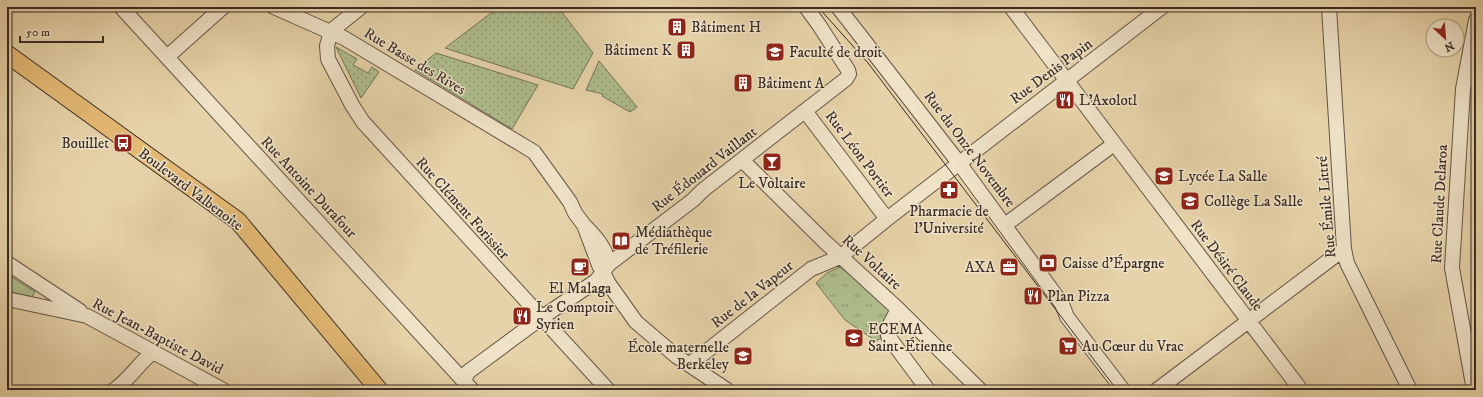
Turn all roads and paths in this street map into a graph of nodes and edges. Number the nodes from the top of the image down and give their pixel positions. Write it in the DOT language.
graph roads {
  1 [pos="121,7"];
  2 [pos="223,7"];
  3 [pos="274,7"];
  4 [pos="361,7"];
  5 [pos="806,7"];
  6 [pos="838,7"];
  7 [pos="1011,7"];
  8 [pos="1162,7"];
  9 [pos="1329,7"];
  10 [pos="1476,20"];
  11 [pos="331,31"];
  12 [pos="7,54"];
  13 [pos="167,57"];
  14 [pos="1066,80"];
  15 [pos="805,110"];
  16 [pos="1114,144"];
  17 [pos="742,160"];
  18 [pos="959,163"];
  19 [pos="886,219"];
  20 [pos="1005,225"];
  21 [pos="1344,249"];
  22 [pos="840,257"];
  23 [pos="7,263"];
  24 [pos="606,268"];
  25 [pos="7,299"];
  26 [pos="898,309"];
  27 [pos="87,316"];
  28 [pos="541,318"];
  29 [pos="1248,321"];
  30 [pos="153,352"];
  31 [pos="689,364"];
  32 [pos="468,385"];
  33 [pos="114,390"];
  34 [pos="223,390"];
  35 [pos="379,390"];
  36 [pos="608,390"];
  37 [pos="728,390"];
  38 [pos="928,390"];
  39 [pos="980,390"];
  40 [pos="1124,390"];
  41 [pos="1157,390"];
  42 [pos="1301,390"];
  43 [pos="1410,390"];
  44 [pos="1474,390"];
  1 -- 13 [label="street, Rue Antoine Durafour"];
  2 -- 13 [label="street"];
  3 -- 11 [label="street, Rue Basse des Rives"];
  4 -- 11 [label="street"];
  5 -- 15 [label="street, Rue Édouard Vaillant"];
  6 -- 18 [label="street, Rue du Onze Novembre"];
  7 -- 14 [label="street, Rue Désiré Claude"];
  8 -- 14 [label="street, Rue Denis Papin"];
  9 -- 21 [label="street, Rue Émile Littré"];
  10 -- 44 [label="street, Rue Claude Delaroa"];
  11 -- 24 [label="street, Rue Basse des Rives"];
  11 -- 28 [label="street, Rue Clément Forissier"];
  12 -- 35 [label="main road, Boulevard Valbenoîte"];
  13 -- 32 [label="street, Rue Antoine Durafour"];
  14 -- 16 [label="street, Rue Désiré Claude"];
  14 -- 18 [label="street, Rue Denis Papin"];
  15 -- 17 [label="street, Rue Édouard Vaillant"];
  15 -- 19 [label="street, Rue Léon Portier"];
  16 -- 20 [label="street"];
  16 -- 29 [label="street, Rue Désiré Claude"];
  17 -- 22 [label="street, Rue Voltaire"];
  17 -- 24 [label="street, Rue Édouard Vaillant"];
  18 -- 19 [label="street, Rue Denis Papin"];
  18 -- 20 [label="street, Rue du Onze Novembre"];
  19 -- 22 [label="street, Rue de la Vapeur"];
  20 -- 40 [label="street, Rue du Onze Novembre"];
  21 -- 29 [label="street"];
  21 -- 43 [label="street, Rue Émile Littré"];
  22 -- 26 [label="street, Rue Voltaire"];
  22 -- 31 [label="street, Rue de la Vapeur"];
  23 -- 27 [label="street"];
  24 -- 28 [label="street, Rue Édouard Vaillant"];
  24 -- 31 [label="street"];
  25 -- 27 [label="street, Rue Jean-Baptiste David"];
  26 -- 38 [label="street"];
  26 -- 39 [label="street, Rue Voltaire"];
  27 -- 30 [label="street, Rue Jean-Baptiste David"];
  28 -- 32 [label="street, Rue Édouard Vaillant"];
  28 -- 36 [label="street, Rue Clément Forissier"];
  29 -- 41 [label="street"];
  29 -- 42 [label="street, Rue Désiré Claude"];
  30 -- 33 [label="street"];
  30 -- 34 [label="street, Rue Jean-Baptiste David"];
  31 -- 37 [label="street"];
}
